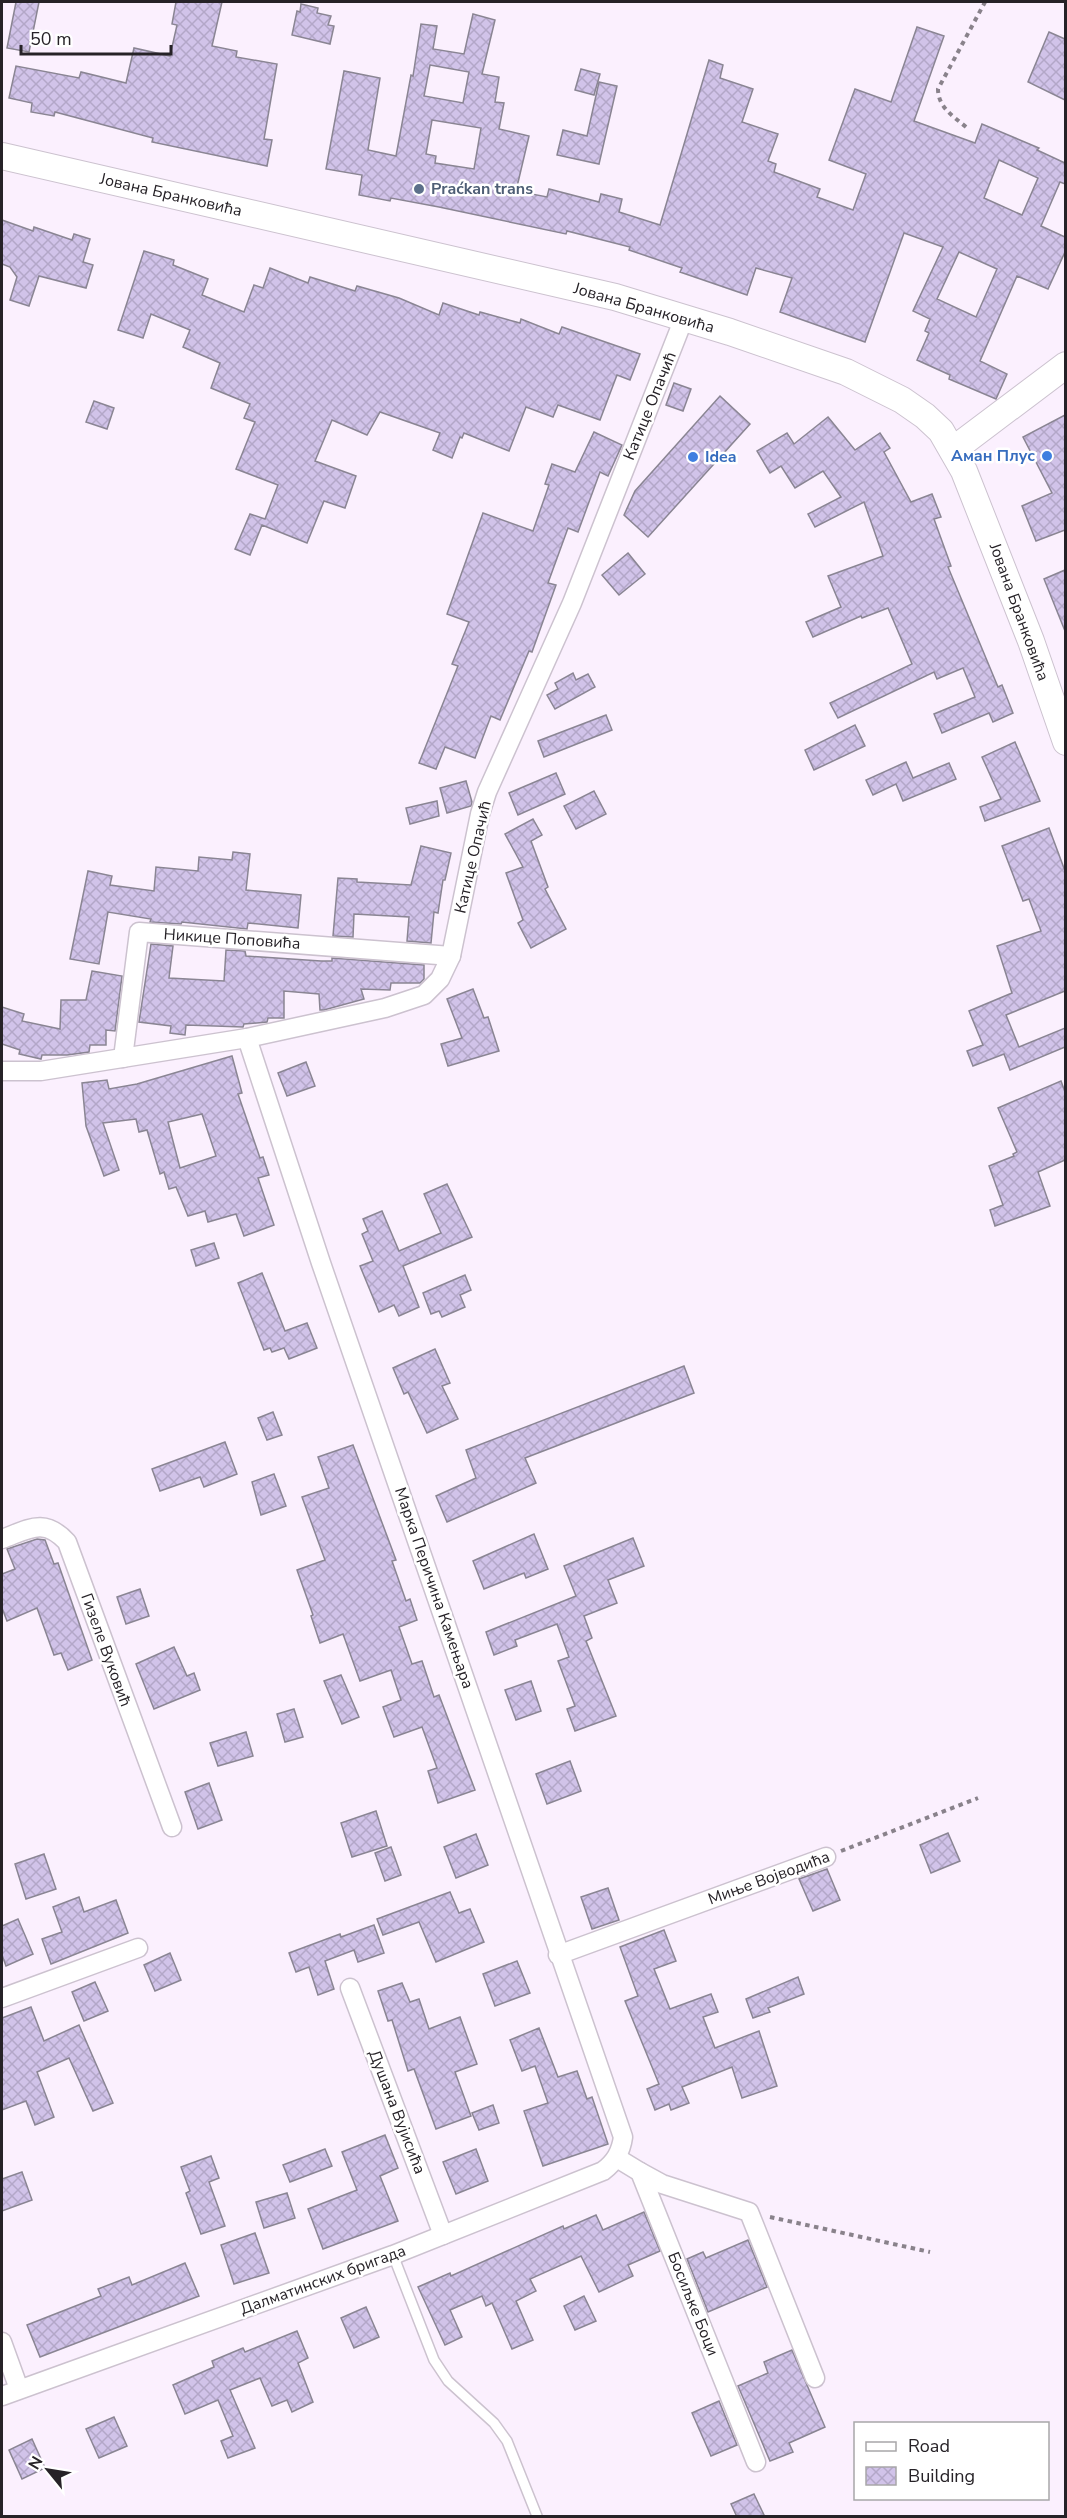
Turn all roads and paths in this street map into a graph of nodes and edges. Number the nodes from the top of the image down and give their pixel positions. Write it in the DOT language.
graph roads {
  1 [pos="985,2"];
  2 [pos="966,127"];
  3 [pos="2,156"];
  4 [pos="684,318"];
  5 [pos="1065,365"];
  6 [pos="953,450"];
  7 [pos="1065,742"];
  8 [pos="451,956"];
  9 [pos="247,1038"];
  10 [pos="123,1058"];
  11 [pos="2,1071"];
  12 [pos="2,1539"];
  13 [pos="978,1798"];
  14 [pos="172,1827"];
  15 [pos="826,1857"];
  16 [pos="138,1948"];
  17 [pos="558,1955"];
  18 [pos="350,1988"];
  19 [pos="2,1998"];
  20 [pos="616,2158"];
  21 [pos="640,2172"];
  22 [pos="749,2212"];
  23 [pos="443,2235"];
  24 [pos="930,2252"];
  25 [pos="393,2255"];
  26 [pos="2,2342"];
  27 [pos="814,2378"];
  28 [pos="10,2393"];
  29 [pos="756,2462"];
  30 [pos="537,2517"];
  1 -- 2 [label="path"];
  3 -- 4 [label="main road, Јована Бранковића"];
  4 -- 6 [label="main road, Јована Бранковића"];
  4 -- 8 [label="street, Катице Опачић"];
  5 -- 6 [label="main road"];
  6 -- 7 [label="main road, Јована Бранковића"];
  8 -- 9 [label="street, Катице Опачић"];
  8 -- 10 [label="street, Никице Поповића"];
  9 -- 10 [label="street, Катице Опачић"];
  9 -- 17 [label="street, Марка Перичина Камењара"];
  10 -- 11 [label="street, Катице Опачић"];
  12 -- 14 [label="street, Гизеле Вуковић"];
  13 -- 15 [label="path, Миње Војводића"];
  15 -- 17 [label="street, Миње Војводића"];
  16 -- 19 [label="street"];
  17 -- 20 [label="street, Марка Перичина Камењара"];
  18 -- 23 [label="street, Душана Вујисића"];
  20 -- 21 [label="street"];
  20 -- 23 [label="street, Далматинских бригада"];
  21 -- 22 [label="street"];
  21 -- 29 [label="street, Босиљке Боци"];
  22 -- 24 [label="path"];
  22 -- 27 [label="street"];
  23 -- 25 [label="street, Далматинских бригада"];
  25 -- 28 [label="street, Далматинских бригада"];
  25 -- 30 [label="lane"];
  26 -- 28 [label="street"];
}
